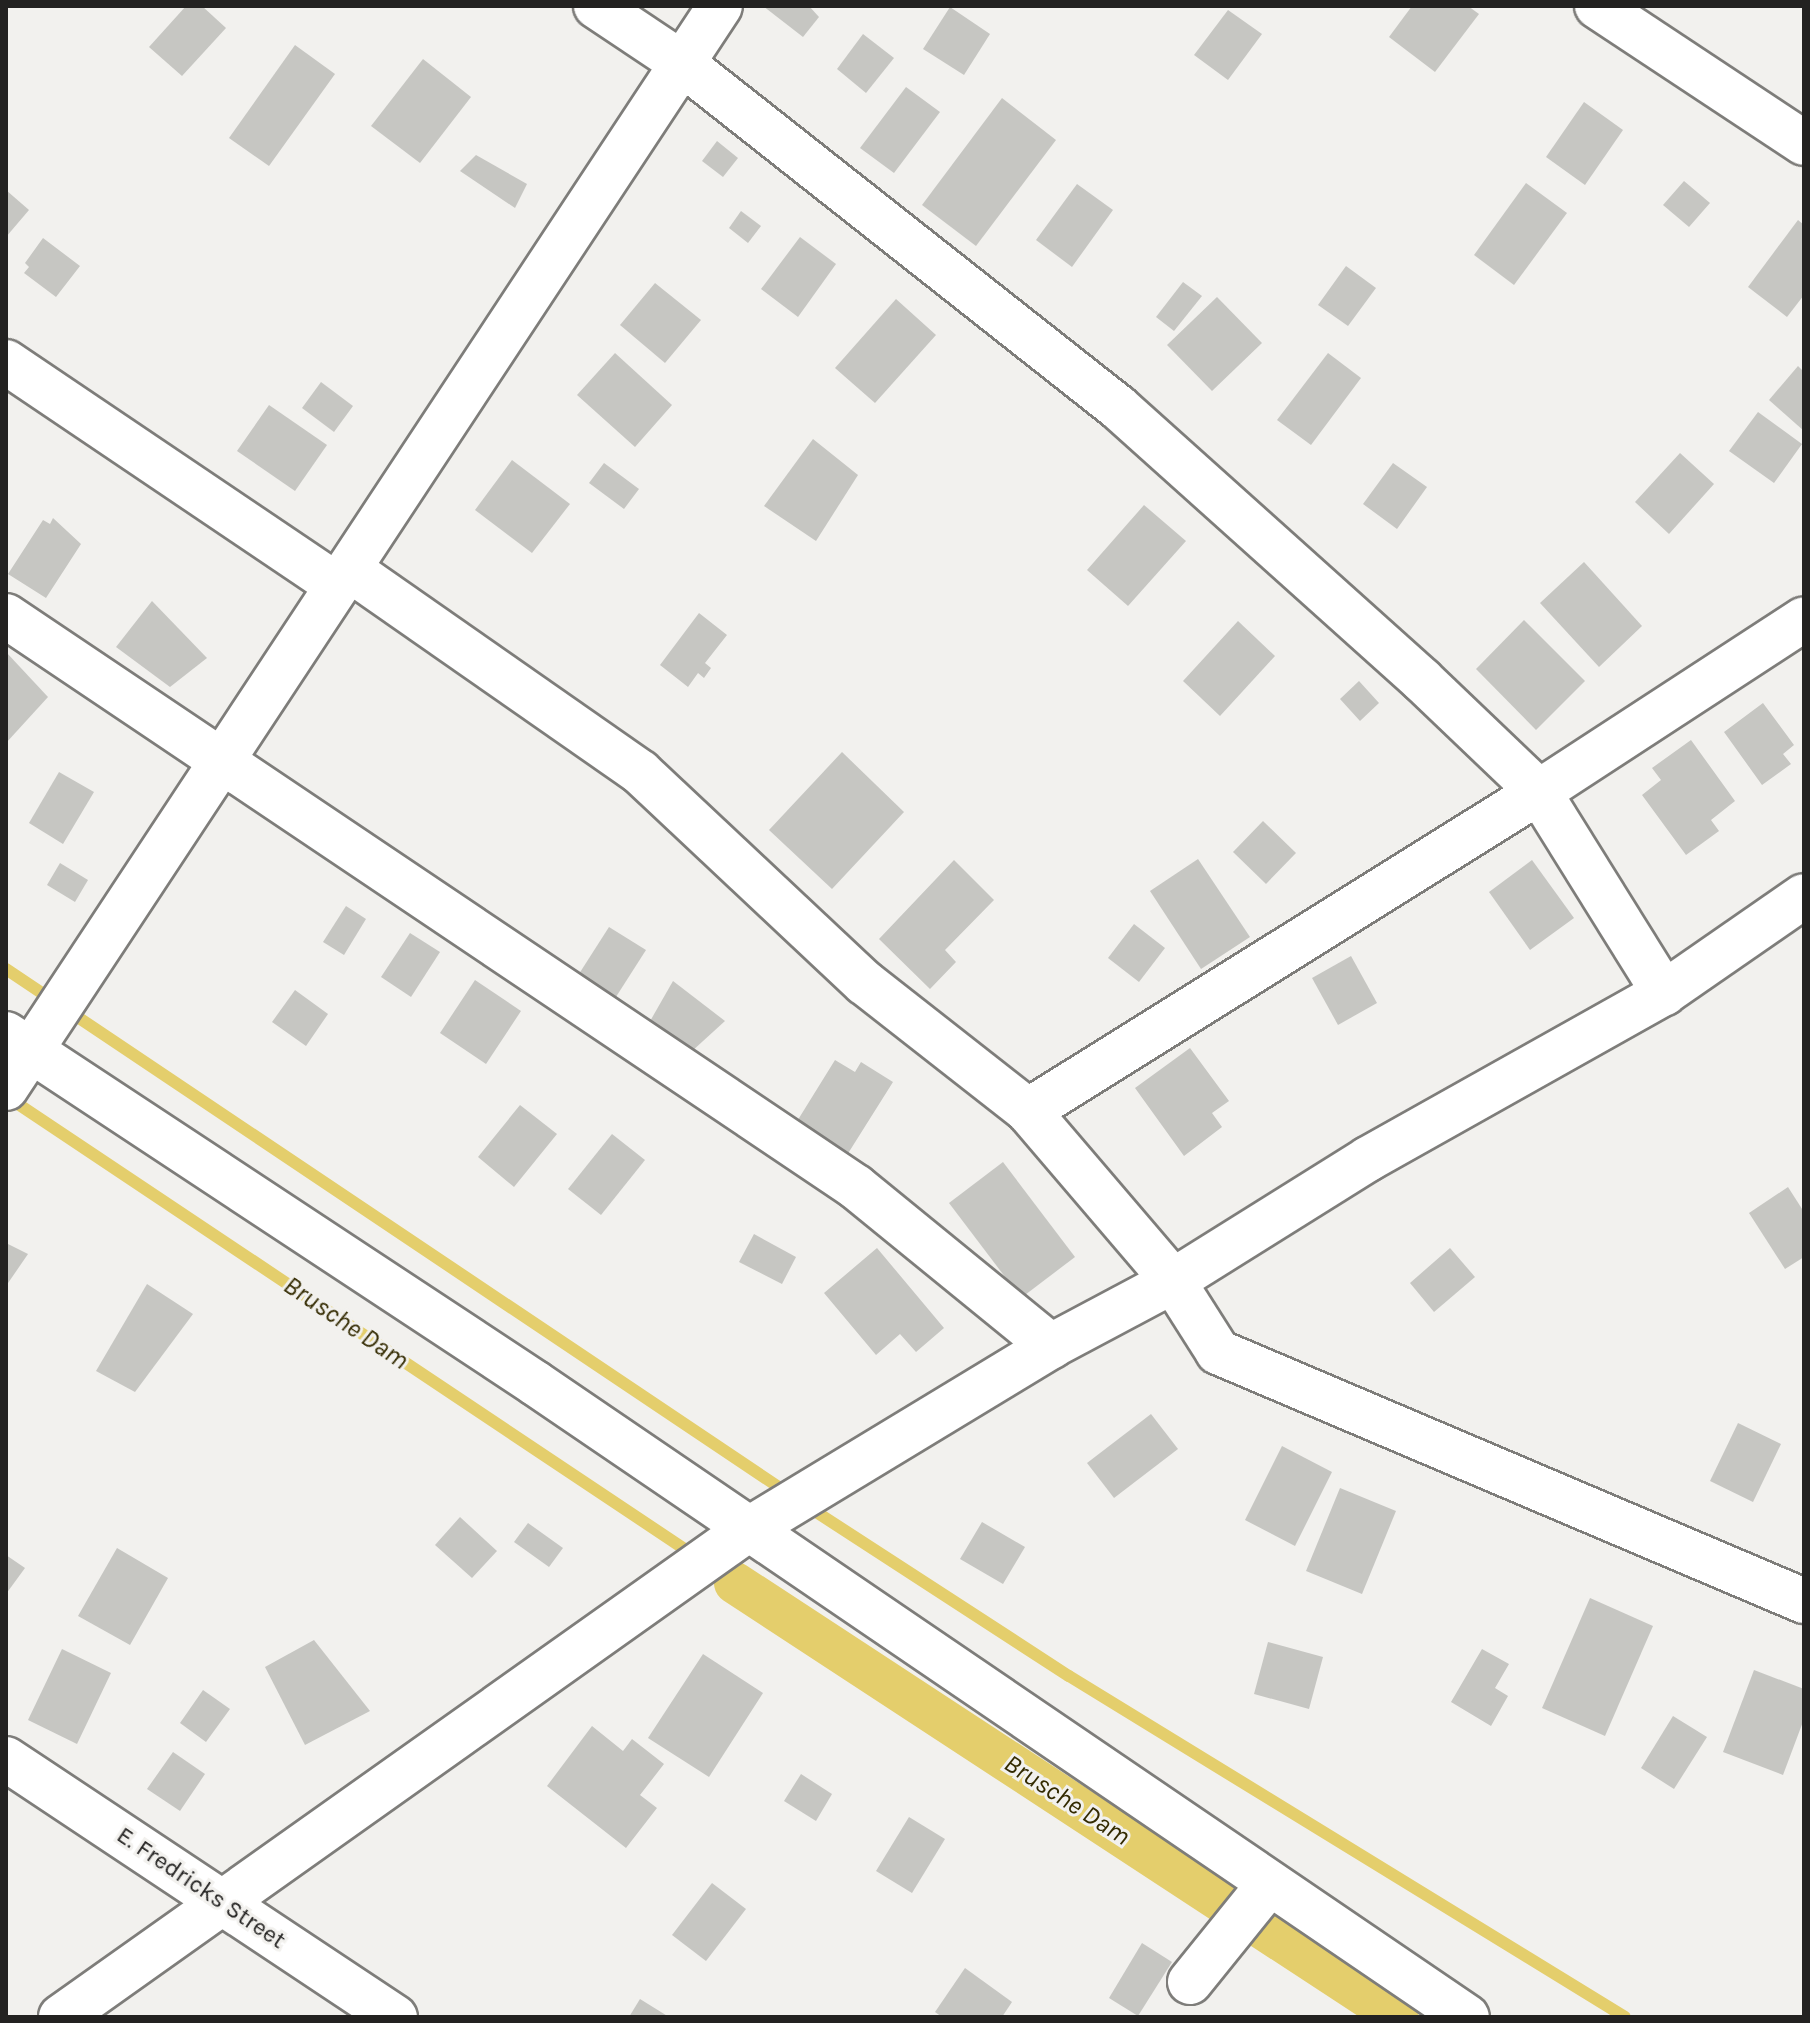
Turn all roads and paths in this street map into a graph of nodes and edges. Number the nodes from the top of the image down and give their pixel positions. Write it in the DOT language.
graph roads {
  1 [pos="596,6"];
  2 [pos="720,6"];
  3 [pos="1597,6"];
  4 [pos="683,64"];
  5 [pos="1804,143"];
  6 [pos="6,362"];
  7 [pos="343,577"];
  8 [pos="6,616"];
  9 [pos="1804,619"];
  10 [pos="220,763"];
  11 [pos="1539,792"];
  12 [pos="1804,896"];
  13 [pos="1664,993"];
  14 [pos="30,1043"];
  15 [pos="1028,1111"];
  16 [pos="1173,1281"];
  17 [pos="1051,1346"];
  18 [pos="761,1522"];
  19 [pos="1800,1588"];
  20 [pos="6,1759"];
  21 [pos="1269,1884"];
  22 [pos="219,1900"];
  23 [pos="1190,1982"];
  24 [pos="1439,2009"];
  25 [pos="61,2017"];
  26 [pos="395,2017"];
  1 -- 4 [label="street"];
  2 -- 4 [label="street"];
  3 -- 5 [label="street"];
  4 -- 7 [label="street"];
  4 -- 11 [label="street"];
  6 -- 7 [label="street"];
  7 -- 10 [label="street"];
  7 -- 15 [label="street"];
  8 -- 10 [label="street"];
  9 -- 11 [label="street"];
  10 -- 14 [label="street"];
  10 -- 17 [label="street"];
  11 -- 13 [label="street"];
  11 -- 15 [label="street"];
  12 -- 13 [label="street"];
  13 -- 16 [label="street"];
  14 -- 18 [label="street"];
  15 -- 16 [label="street"];
  16 -- 17 [label="street"];
  16 -- 19 [label="street"];
  17 -- 18 [label="street"];
  18 -- 21 [label="street"];
  18 -- 22 [label="street"];
  20 -- 22 [label="street, E. Fredricks Street"];
  21 -- 23 [label="street"];
  21 -- 24 [label="street"];
  22 -- 25 [label="street"];
  22 -- 26 [label="street, E. Fredricks Street"];
}
